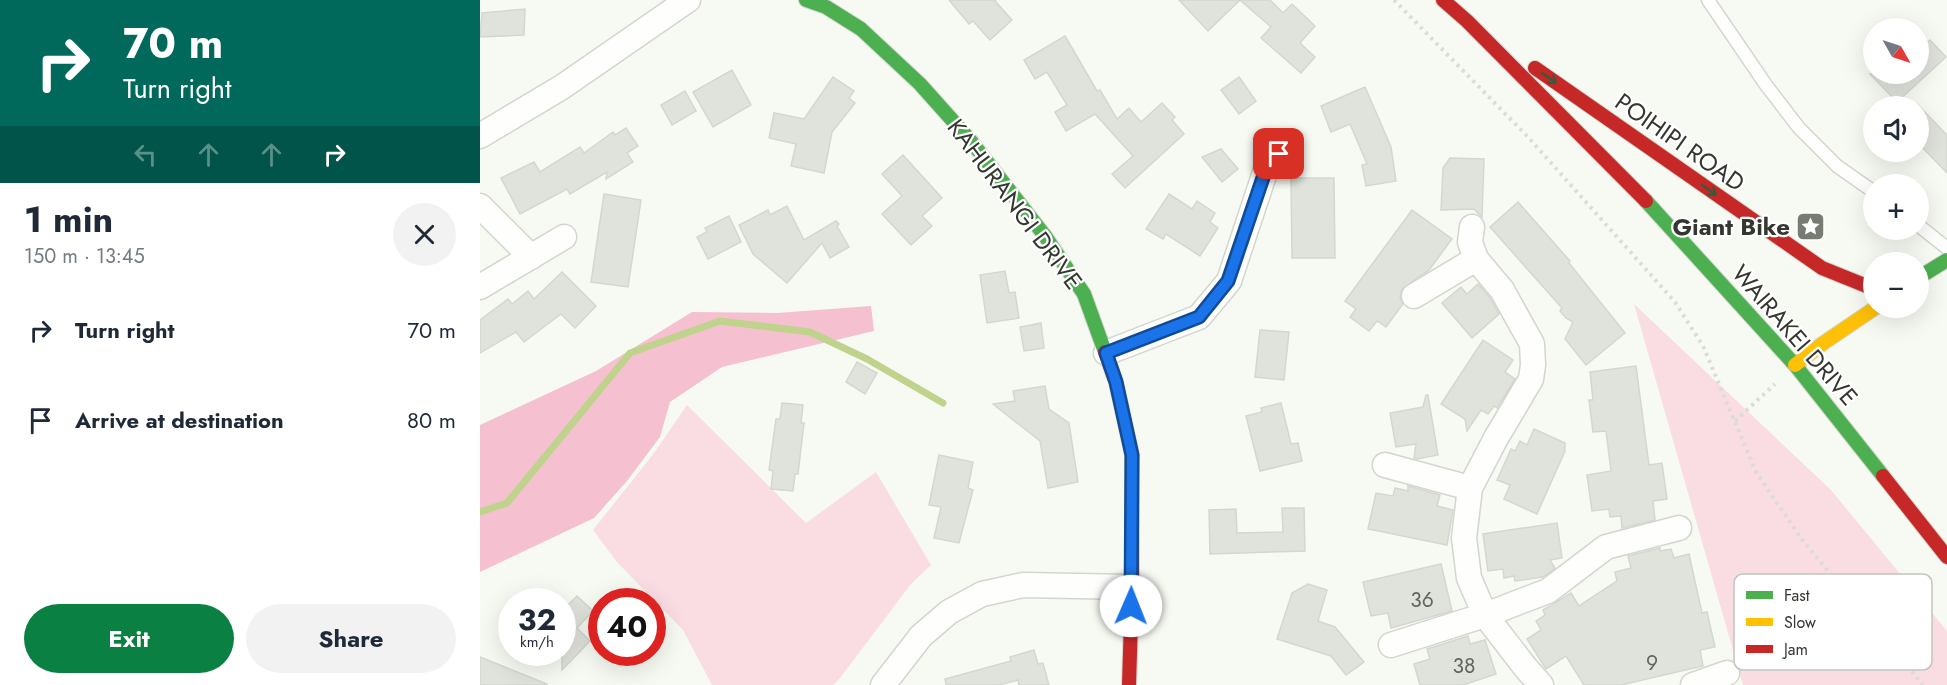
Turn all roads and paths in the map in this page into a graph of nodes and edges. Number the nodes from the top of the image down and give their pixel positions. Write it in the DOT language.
graph roads {
  1 [pos="688,0"];
  2 [pos="806,0"];
  3 [pos="1394,0"];
  4 [pos="1443,0"];
  5 [pos="1708,0"];
  6 [pos="1467,21"];
  7 [pos="480,136"];
  8 [pos="1279,154"];
  9 [pos="1863,184"];
  10 [pos="480,206"];
  11 [pos="1472,227"];
  12 [pos="1929,234"];
  13 [pos="564,237"];
  14 [pos="1947,248"];
  15 [pos="531,257"];
  16 [pos="1476,259"];
  17 [pos="1947,260"];
  18 [pos="1929,271"];
  19 [pos="1863,285"];
  20 [pos="480,287"];
  21 [pos="1414,296"];
  22 [pos="1863,316"];
  23 [pos="1106,353"];
  24 [pos="1796,365"];
  25 [pos="1735,421"];
  26 [pos="1386,465"];
  27 [pos="1470,488"];
  28 [pos="1679,528"];
  29 [pos="1947,557"];
  30 [pos="1830,574"];
  31 [pos="1132,587"];
  32 [pos="1485,615"];
  33 [pos="1390,645"];
  34 [pos="1910,670"];
  35 [pos="1727,673"];
  36 [pos="883,685"];
  37 [pos="1129,685"];
  38 [pos="1541,685"];
  39 [pos="1693,685"];
  40 [pos="1923,685"];
  1 -- 7 [label="street"];
  2 -- 23 [label="main road, KAHURANGI DRIVE"];
  3 -- 25 [label="path"];
  4 -- 6 [label="main road, WAIRAKEI DRIVE"];
  5 -- 9 [label="lane"];
  6 -- 19 [label="main road, POIHIPI ROAD, one-way"];
  6 -- 24 [label="main road, WAIRAKEI DRIVE"];
  8 -- 23 [label="street"];
  10 -- 15 [label="street"];
  11 -- 16 [label="street"];
  12 -- 14 [label="lane"];
  13 -- 15 [label="street"];
  15 -- 20 [label="street"];
  16 -- 21 [label="street"];
  16 -- 27 [label="street"];
  17 -- 18 [label="main road"];
  22 -- 24 [label="main road"];
  23 -- 31 [label="main road, KAHURANGI DRIVE"];
  24 -- 25 [label="path"];
  24 -- 29 [label="main road, WAIRAKEI DRIVE"];
  25 -- 30 [label="path"];
  26 -- 27 [label="street"];
  27 -- 32 [label="street"];
  28 -- 32 [label="street"];
  31 -- 36 [label="street"];
  31 -- 37 [label="main road, KAHURANGI DRIVE"];
  32 -- 33 [label="street"];
  32 -- 38 [label="street"];
  34 -- 40 [label="path"];
  35 -- 39 [label="street"];
}
